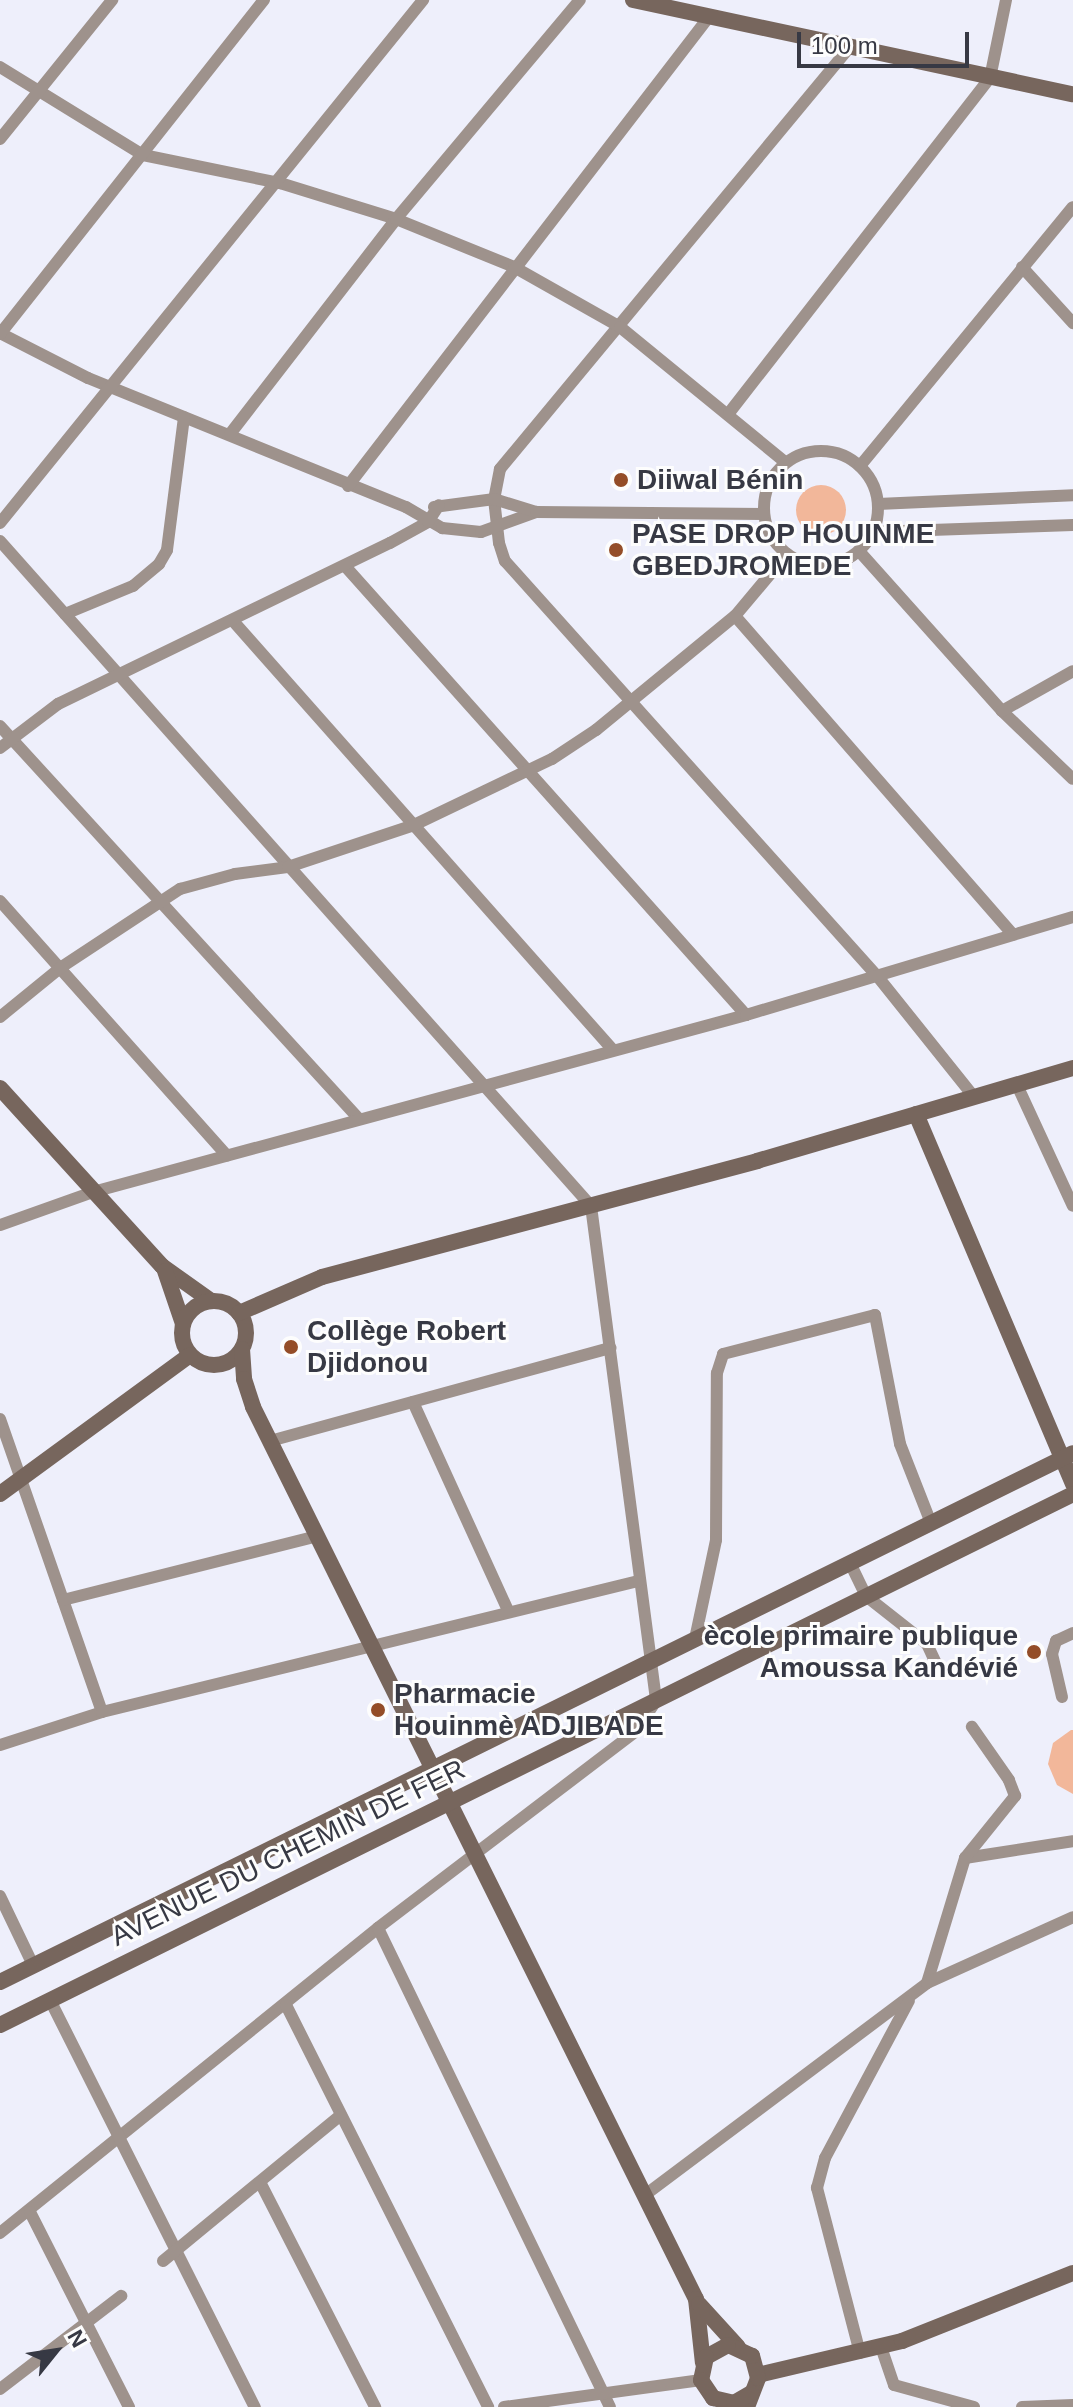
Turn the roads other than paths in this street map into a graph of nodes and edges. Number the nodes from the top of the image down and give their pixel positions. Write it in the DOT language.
graph roads {
  1 [pos="112,0"];
  2 [pos="264,0"];
  3 [pos="423,0"];
  4 [pos="580,0"];
  5 [pos="633,0"];
  6 [pos="1006,0"];
  7 [pos="670,4"];
  8 [pos="708,18"];
  9 [pos="849,48"];
  10 [pos="0,67"];
  11 [pos="990,78"];
  12 [pos="36,92"];
  13 [pos="1073,94"];
  14 [pos="0,139"];
  15 [pos="143,155"];
  16 [pos="280,183"];
  17 [pos="1073,207"];
  18 [pos="396,219"];
  19 [pos="514,267"];
  20 [pos="1022,267"];
  21 [pos="1073,323"];
  22 [pos="620,327"];
  23 [pos="0,333"];
  24 [pos="110,387"];
  25 [pos="729,413"];
  26 [pos="184,417"];
  27 [pos="230,434"];
  28 [pos="785,462"];
  29 [pos="860,466"];
  30 [pos="348,486"];
  31 [pos="1073,495"];
  32 [pos="494,499"];
  33 [pos="878,504"];
  34 [pos="439,505"];
  35 [pos="536,512"];
  36 [pos="416,514"];
  37 [pos="764,514"];
  38 [pos="428,522"];
  39 [pos="0,523"];
  40 [pos="1073,525"];
  41 [pos="498,528"];
  42 [pos="873,532"];
  43 [pos="0,541"];
  44 [pos="859,551"];
  45 [pos="787,554"];
  46 [pos="345,566"];
  47 [pos="65,614"];
  48 [pos="735,616"];
  49 [pos="234,622"];
  50 [pos="1073,671"];
  51 [pos="118,674"];
  52 [pos="629,702"];
  53 [pos="1002,711"];
  54 [pos="0,726"];
  55 [pos="10,737"];
  56 [pos="0,748"];
  57 [pos="527,773"];
  58 [pos="1073,779"];
  59 [pos="414,825"];
  60 [pos="288,867"];
  61 [pos="0,901"];
  62 [pos="160,901"];
  63 [pos="1073,917"];
  64 [pos="1013,935"];
  65 [pos="60,968"];
  66 [pos="878,977"];
  67 [pos="746,1015"];
  68 [pos="0,1017"];
  69 [pos="612,1049"];
  70 [pos="1073,1068"];
  71 [pos="489,1085"];
  72 [pos="1017,1085"];
  73 [pos="0,1088"];
  74 [pos="974,1097"];
  75 [pos="916,1114"];
  76 [pos="359,1119"];
  77 [pos="227,1156"];
  78 [pos="93,1192"];
  79 [pos="591,1206"];
  80 [pos="1073,1206"];
  81 [pos="0,1225"];
  82 [pos="162,1266"];
  83 [pos="211,1301"];
  84 [pos="239,1313"];
  85 [pos="183,1324"];
  86 [pos="611,1348"];
  87 [pos="242,1349"];
  88 [pos="190,1355"];
  89 [pos="215,1366"];
  90 [pos="413,1402"];
  91 [pos="253,1407"];
  92 [pos="0,1419"];
  93 [pos="270,1441"];
  94 [pos="1068,1456"];
  95 [pos="21,1479"];
  96 [pos="1073,1484"];
  97 [pos="0,1494"];
  98 [pos="1073,1494"];
  99 [pos="931,1523"];
  100 [pos="317,1536"];
  101 [pos="850,1563"];
  102 [pos="638,1581"];
  103 [pos="866,1596"];
  104 [pos="63,1600"];
  105 [pos="508,1610"];
  106 [pos="1073,1633"];
  107 [pos="695,1639"];
  108 [pos="371,1645"];
  109 [pos="649,1662"];
  110 [pos="941,1674"];
  111 [pos="1062,1697"];
  112 [pos="656,1701"];
  113 [pos="102,1712"];
  114 [pos="972,1727"];
  115 [pos="0,1745"];
  116 [pos="434,1768"];
  117 [pos="449,1802"];
  118 [pos="1073,1841"];
  119 [pos="475,1853"];
  120 [pos="965,1858"];
  121 [pos="0,1896"];
  122 [pos="1073,1917"];
  123 [pos="378,1928"];
  124 [pos="33,1965"];
  125 [pos="0,1982"];
  126 [pos="927,1983"];
  127 [pos="910,1998"];
  128 [pos="50,2000"];
  129 [pos="286,2005"];
  130 [pos="0,2025"];
  131 [pos="341,2115"];
  132 [pos="119,2140"];
  133 [pos="260,2182"];
  134 [pos="645,2195"];
  135 [pos="30,2212"];
  136 [pos="0,2233"];
  137 [pos="176,2251"];
  138 [pos="163,2261"];
  139 [pos="1073,2273"];
  140 [pos="121,2296"];
  141 [pos="696,2299"];
  142 [pos="88,2324"];
  143 [pos="738,2347"];
  144 [pos="881,2347"];
  145 [pos="860,2353"];
  146 [pos="702,2372"];
  147 [pos="758,2375"];
  148 [pos="0,2389"];
  149 [pos="609,2400"];
  150 [pos="749,2400"];
  151 [pos="719,2404"];
  152 [pos="1073,2405"];
  153 [pos="129,2407"];
  154 [pos="255,2407"];
  155 [pos="375,2407"];
  156 [pos="488,2407"];
  157 [pos="504,2407"];
  158 [pos="974,2407"];
  159 [pos="1022,2407"];
  1 -- 12 [label="street"];
  2 -- 15 [label="street"];
  3 -- 16 [label="street"];
  4 -- 18 [label="street"];
  5 -- 7 [label="main road"];
  6 -- 11 [label="street"];
  7 -- 8 [label="main road"];
  8 -- 9 [label="main road"];
  8 -- 19 [label="street"];
  9 -- 11 [label="main road"];
  9 -- 22 [label="street"];
  10 -- 12 [label="street"];
  11 -- 13 [label="main road"];
  11 -- 25 [label="street"];
  12 -- 14 [label="street"];
  12 -- 15 [label="street"];
  15 -- 16 [label="street"];
  15 -- 23 [label="street"];
  16 -- 18 [label="street"];
  16 -- 24 [label="street"];
  17 -- 20 [label="street"];
  18 -- 19 [label="street"];
  18 -- 27 [label="street"];
  19 -- 22 [label="street"];
  19 -- 30 [label="street"];
  20 -- 21 [label="street"];
  20 -- 29 [label="street"];
  22 -- 25 [label="street"];
  22 -- 32 [label="street"];
  23 -- 24 [label="street"];
  24 -- 26 [label="street"];
  24 -- 39 [label="street"];
  25 -- 28 [label="street"];
  26 -- 27 [label="street"];
  26 -- 47 [label="street"];
  27 -- 30 [label="street"];
  28 -- 29 [label="street"];
  28 -- 37 [label="street"];
  29 -- 33 [label="street"];
  30 -- 36 [label="street"];
  31 -- 33 [label="street"];
  32 -- 34 [label="street"];
  32 -- 35 [label="street"];
  32 -- 41 [label="street"];
  33 -- 42 [label="street"];
  34 -- 36 [label="street"];
  34 -- 38 [label="street"];
  35 -- 37 [label="street"];
  35 -- 41 [label="street"];
  36 -- 38 [label="street"];
  37 -- 45 [label="street"];
  38 -- 41 [label="street"];
  38 -- 46 [label="street"];
  40 -- 42 [label="street"];
  41 -- 52 [label="street"];
  42 -- 44 [label="street"];
  43 -- 47 [label="street"];
  44 -- 45 [label="street"];
  44 -- 53 [label="street"];
  45 -- 48 [label="street"];
  46 -- 49 [label="street"];
  46 -- 57 [label="street"];
  47 -- 51 [label="street"];
  48 -- 52 [label="street"];
  48 -- 64 [label="street"];
  49 -- 51 [label="street"];
  49 -- 59 [label="street"];
  50 -- 53 [label="street"];
  51 -- 55 [label="street"];
  51 -- 60 [label="street"];
  52 -- 57 [label="street"];
  52 -- 66 [label="street"];
  53 -- 58 [label="street"];
  54 -- 55 [label="street"];
  55 -- 56 [label="street"];
  55 -- 62 [label="street"];
  57 -- 59 [label="street"];
  57 -- 67 [label="street"];
  59 -- 60 [label="street"];
  59 -- 69 [label="street"];
  60 -- 62 [label="street"];
  60 -- 71 [label="street"];
  61 -- 65 [label="street"];
  62 -- 65 [label="street"];
  62 -- 76 [label="street"];
  63 -- 64 [label="street"];
  64 -- 66 [label="street"];
  65 -- 68 [label="street"];
  65 -- 77 [label="street"];
  66 -- 67 [label="street"];
  66 -- 74 [label="street"];
  67 -- 69 [label="street"];
  69 -- 71 [label="street"];
  70 -- 72 [label="main road"];
  71 -- 76 [label="street"];
  71 -- 79 [label="street"];
  72 -- 74 [label="main road"];
  72 -- 80 [label="street"];
  73 -- 78 [label="main road"];
  74 -- 75 [label="main road"];
  75 -- 79 [label="main road"];
  75 -- 94 [label="main road"];
  76 -- 77 [label="street"];
  77 -- 78 [label="street"];
  78 -- 81 [label="street"];
  78 -- 82 [label="main road"];
  79 -- 84 [label="main road"];
  79 -- 86 [label="street"];
  82 -- 83 [label="main road"];
  82 -- 85 [label="main road"];
  83 -- 84 [label="main road"];
  83 -- 85 [label="main road"];
  84 -- 87 [label="main road"];
  85 -- 88 [label="main road"];
  86 -- 90 [label="street"];
  86 -- 102 [label="street"];
  87 -- 89 [label="main road"];
  87 -- 91 [label="main road"];
  88 -- 89 [label="main road"];
  88 -- 95 [label="main road"];
  89 -- 91 [label="main road"];
  90 -- 93 [label="street"];
  90 -- 105 [label="street"];
  91 -- 93 [label="main road"];
  92 -- 95 [label="street"];
  93 -- 100 [label="main road"];
  94 -- 96 [label="main road"];
  94 -- 99 [label="main road, AVENUE DU CHEMIN DE FER"];
  95 -- 97 [label="main road"];
  95 -- 104 [label="street"];
  98 -- 103 [label="main road, AVENUE DU CHEMIN DE FER"];
  99 -- 101 [label="main road, AVENUE DU CHEMIN DE FER"];
  99 -- 107 [label="street"];
  100 -- 104 [label="street"];
  100 -- 108 [label="main road"];
  101 -- 103 [label="street"];
  101 -- 107 [label="main road, AVENUE DU CHEMIN DE FER"];
  102 -- 105 [label="street"];
  102 -- 109 [label="street"];
  103 -- 110 [label="street"];
  103 -- 112 [label="main road, AVENUE DU CHEMIN DE FER"];
  104 -- 113 [label="street"];
  105 -- 108 [label="street"];
  106 -- 111 [label="street"];
  107 -- 109 [label="main road, AVENUE DU CHEMIN DE FER"];
  108 -- 113 [label="street"];
  108 -- 116 [label="main road"];
  109 -- 112 [label="street"];
  109 -- 116 [label="main road, AVENUE DU CHEMIN DE FER"];
  112 -- 117 [label="main road, AVENUE DU CHEMIN DE FER"];
  112 -- 119 [label="street"];
  113 -- 115 [label="street"];
  114 -- 120 [label="street"];
  116 -- 117 [label="main road"];
  116 -- 124 [label="main road, AVENUE DU CHEMIN DE FER"];
  117 -- 119 [label="main road"];
  117 -- 128 [label="main road, AVENUE DU CHEMIN DE FER"];
  118 -- 120 [label="street"];
  119 -- 123 [label="street"];
  119 -- 134 [label="main road"];
  120 -- 126 [label="street"];
  121 -- 124 [label="street"];
  122 -- 126 [label="street"];
  123 -- 129 [label="street"];
  123 -- 149 [label="street"];
  124 -- 125 [label="main road, AVENUE DU CHEMIN DE FER"];
  126 -- 127 [label="street"];
  127 -- 134 [label="street"];
  127 -- 145 [label="street"];
  128 -- 130 [label="main road, AVENUE DU CHEMIN DE FER"];
  128 -- 132 [label="street"];
  129 -- 131 [label="street"];
  129 -- 132 [label="street"];
  131 -- 133 [label="street"];
  131 -- 156 [label="street"];
  132 -- 135 [label="street"];
  132 -- 137 [label="street"];
  133 -- 137 [label="street"];
  133 -- 155 [label="street"];
  134 -- 141 [label="main road"];
  135 -- 136 [label="street"];
  135 -- 142 [label="street"];
  137 -- 138 [label="street"];
  137 -- 154 [label="street"];
  139 -- 144 [label="main road"];
  140 -- 142 [label="street"];
  141 -- 143 [label="main road"];
  141 -- 146 [label="main road"];
  142 -- 148 [label="street"];
  142 -- 153 [label="street"];
  143 -- 146 [label="main road"];
  143 -- 147 [label="main road"];
  144 -- 145 [label="main road"];
  144 -- 158 [label="street"];
  145 -- 147 [label="main road"];
  146 -- 149 [label="street"];
  146 -- 151 [label="main road"];
  147 -- 150 [label="main road"];
  149 -- 157 [label="street"];
  150 -- 151 [label="main road"];
  152 -- 159 [label="street"];
}
